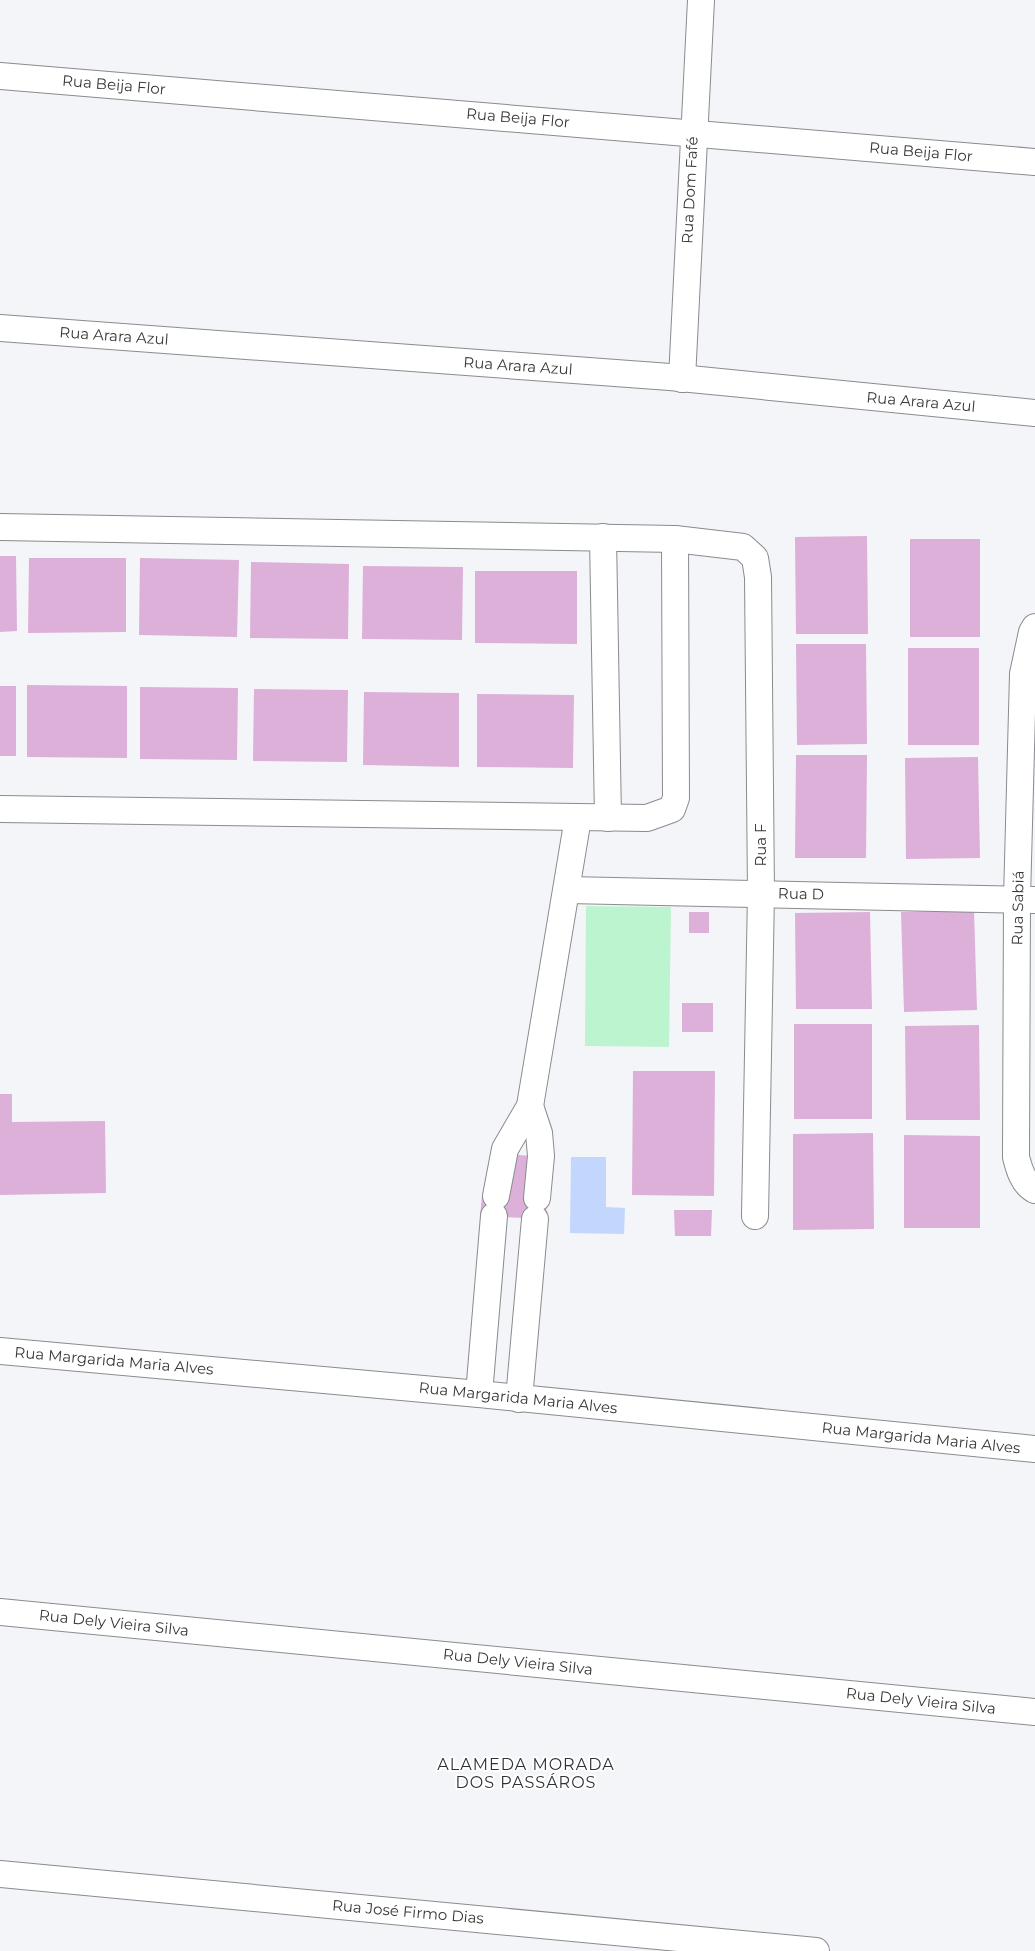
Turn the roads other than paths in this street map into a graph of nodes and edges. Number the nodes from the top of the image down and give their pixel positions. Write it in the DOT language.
graph roads {
  1 [pos="701,0"];
  2 [pos="0,76"];
  3 [pos="693,133"];
  4 [pos="1035,162"];
  5 [pos="0,328"];
  6 [pos="682,379"];
  7 [pos="1035,413"];
  8 [pos="0,527"];
  9 [pos="603,537"];
  10 [pos="675,539"];
  11 [pos="1035,627"];
  12 [pos="0,809"];
  13 [pos="578,818"];
  14 [pos="608,818"];
  15 [pos="568,890"];
  16 [pos="761,894"];
  17 [pos="1026,900"];
  18 [pos="530,1106"];
  19 [pos="1033,1189"];
  20 [pos="494,1212"];
  21 [pos="535,1214"];
  22 [pos="754,1216"];
  23 [pos="490,1262"];
  24 [pos="531,1264"];
  25 [pos="0,1351"];
  26 [pos="479,1394"];
  27 [pos="519,1399"];
  28 [pos="1035,1449"];
  29 [pos="0,1612"];
  30 [pos="1035,1712"];
  31 [pos="0,1874"];
  32 [pos="816,1951"];
  1 -- 3 [label="street, Rua Dom Fafé"];
  2 -- 3 [label="street, Rua Beija Flor"];
  3 -- 4 [label="street, Rua Beija Flor"];
  3 -- 6 [label="street, Rua Dom Fafé"];
  5 -- 6 [label="street, Rua Arara Azul"];
  6 -- 7 [label="street, Rua Arara Azul"];
  8 -- 9 [label="street, Rua F"];
  9 -- 10 [label="street, Rua F"];
  9 -- 14 [label="street"];
  10 -- 14 [label="street"];
  10 -- 16 [label="street, Rua F"];
  11 -- 17 [label="street, Rua Sabiá"];
  12 -- 13 [label="street"];
  13 -- 14 [label="street"];
  13 -- 15 [label="street"];
  15 -- 16 [label="street, Rua D"];
  15 -- 18 [label="street"];
  16 -- 17 [label="street, Rua D"];
  16 -- 22 [label="street, Rua F"];
  17 -- 19 [label="street, Rua Sabiá"];
  18 -- 20 [label="street"];
  18 -- 21 [label="street"];
  20 -- 21 [label="street"];
  20 -- 23 [label="street"];
  21 -- 24 [label="street"];
  23 -- 24 [label="street"];
  23 -- 26 [label="street"];
  24 -- 27 [label="street"];
  25 -- 26 [label="street, Rua Margarida Maria Alves"];
  26 -- 27 [label="street, Rua Margarida Maria Alves"];
  27 -- 28 [label="street, Rua Margarida Maria Alves"];
  29 -- 30 [label="street, Rua Dely Vieira Silva"];
  31 -- 32 [label="street, Rua José Firmo Dias"];
}
